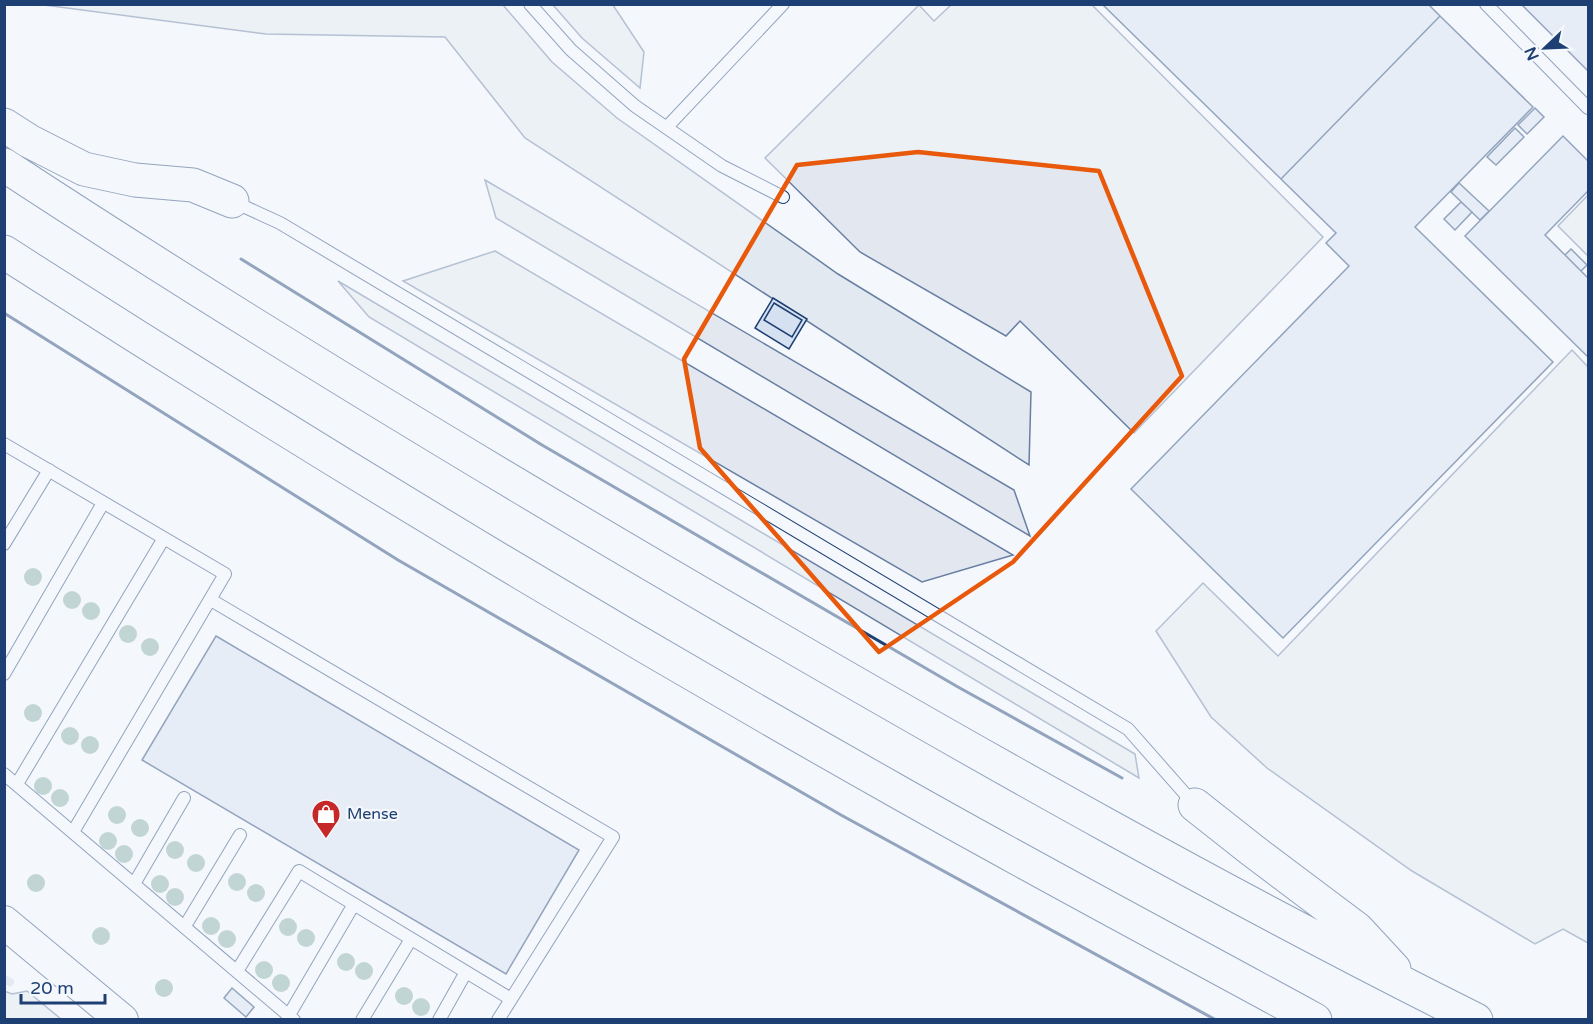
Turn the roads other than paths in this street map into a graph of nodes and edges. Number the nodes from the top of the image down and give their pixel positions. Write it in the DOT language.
graph roads {
  1 [pos="531,4"];
  2 [pos="783,4"];
  3 [pos="1486,4"];
  4 [pos="1588,108"];
  5 [pos="4,125"];
  6 [pos="667,127"];
  7 [pos="4,165"];
  8 [pos="783,196"];
  9 [pos="232,201"];
  10 [pos="4,252"];
  11 [pos="4,444"];
  12 [pos="49,471"];
  13 [pos="103,502"];
  14 [pos="164,538"];
  15 [pos="4,544"];
  16 [pos="211,600"];
  17 [pos="4,674"];
  18 [pos="4,774"];
  19 [pos="17,784"];
  20 [pos="184,798"];
  21 [pos="1195,805"];
  22 [pos="74,832"];
  23 [pos="240,835"];
  24 [pos="134,884"];
  25 [pos="354,904"];
  26 [pos="4,922"];
  27 [pos="184,926"];
  28 [pos="411,939"];
  29 [pos="4,940"];
  30 [pos="237,971"];
  31 [pos="466,972"];
  32 [pos="73,978"];
  33 [pos="1412,987"];
  34 [pos="511,999"];
  35 [pos="292,1017"];
  36 [pos="122,1020"];
  37 [pos="362,1020"];
  38 [pos="439,1020"];
  39 [pos="498,1020"];
  40 [pos="1315,1020"];
  41 [pos="1476,1020"];
  1 -- 6 [label="lane"];
  2 -- 6 [label="lane"];
  3 -- 4 [label="lane"];
  5 -- 9 [label="highway"];
  6 -- 8 [label="lane"];
  7 -- 33 [label="highway"];
  9 -- 21 [label="lane"];
  10 -- 40 [label="highway"];
  11 -- 12 [label="lane"];
  12 -- 13 [label="lane"];
  12 -- 15 [label="lane"];
  13 -- 14 [label="lane"];
  13 -- 17 [label="lane"];
  14 -- 16 [label="lane"];
  14 -- 19 [label="lane"];
  16 -- 22 [label="lane"];
  16 -- 34 [label="lane"];
  18 -- 19 [label="lane"];
  19 -- 22 [label="lane"];
  20 -- 24 [label="lane"];
  21 -- 33 [label="highway"];
  22 -- 24 [label="lane"];
  23 -- 27 [label="lane"];
  24 -- 27 [label="lane"];
  25 -- 28 [label="lane"];
  25 -- 30 [label="lane"];
  25 -- 35 [label="lane"];
  26 -- 32 [label="street"];
  27 -- 30 [label="lane"];
  28 -- 31 [label="lane"];
  28 -- 37 [label="lane"];
  29 -- 32 [label="street"];
  30 -- 35 [label="lane"];
  31 -- 34 [label="lane"];
  31 -- 38 [label="lane"];
  32 -- 36 [label="street"];
  33 -- 41 [label="highway"];
  34 -- 39 [label="lane"];
}
